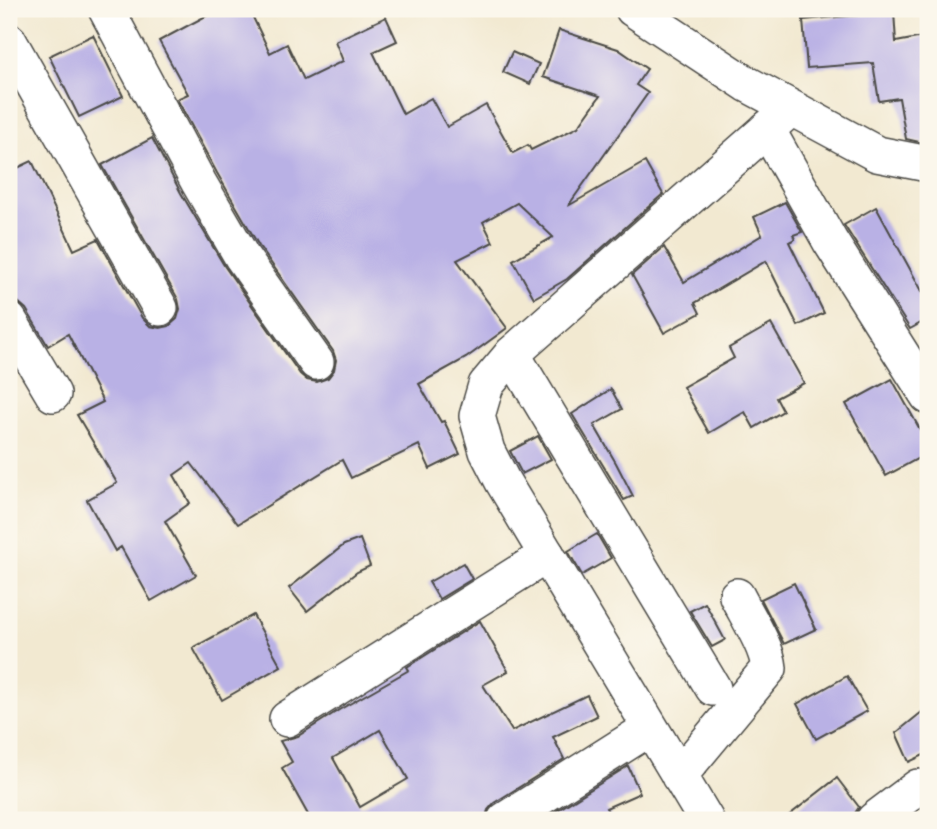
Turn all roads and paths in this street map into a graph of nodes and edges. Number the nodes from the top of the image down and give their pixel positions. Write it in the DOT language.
graph roads {
  1 [pos="106,9"];
  2 [pos="634,9"];
  3 [pos="9,41"];
  4 [pos="779,119"];
  5 [pos="928,164"];
  6 [pos="160,308"];
  7 [pos="9,320"];
  8 [pos="512,354"];
  9 [pos="316,362"];
  10 [pos="53,394"];
  11 [pos="928,396"];
  12 [pos="547,555"];
  13 [pos="737,596"];
  14 [pos="713,688"];
  15 [pos="287,719"];
  16 [pos="650,728"];
  17 [pos="679,776"];
  18 [pos="918,787"];
  19 [pos="505,820"];
  20 [pos="706,820"];
  21 [pos="874,820"];
  1 -- 9 [label="street"];
  2 -- 4 [label="street"];
  3 -- 6 [label="street"];
  4 -- 5 [label="street"];
  4 -- 8 [label="street"];
  4 -- 11 [label="street"];
  7 -- 10 [label="street"];
  8 -- 12 [label="street"];
  8 -- 14 [label="street"];
  12 -- 15 [label="street"];
  12 -- 16 [label="street"];
  13 -- 17 [label="street"];
  16 -- 17 [label="street"];
  16 -- 19 [label="street"];
  17 -- 20 [label="street"];
  18 -- 21 [label="street"];
}
